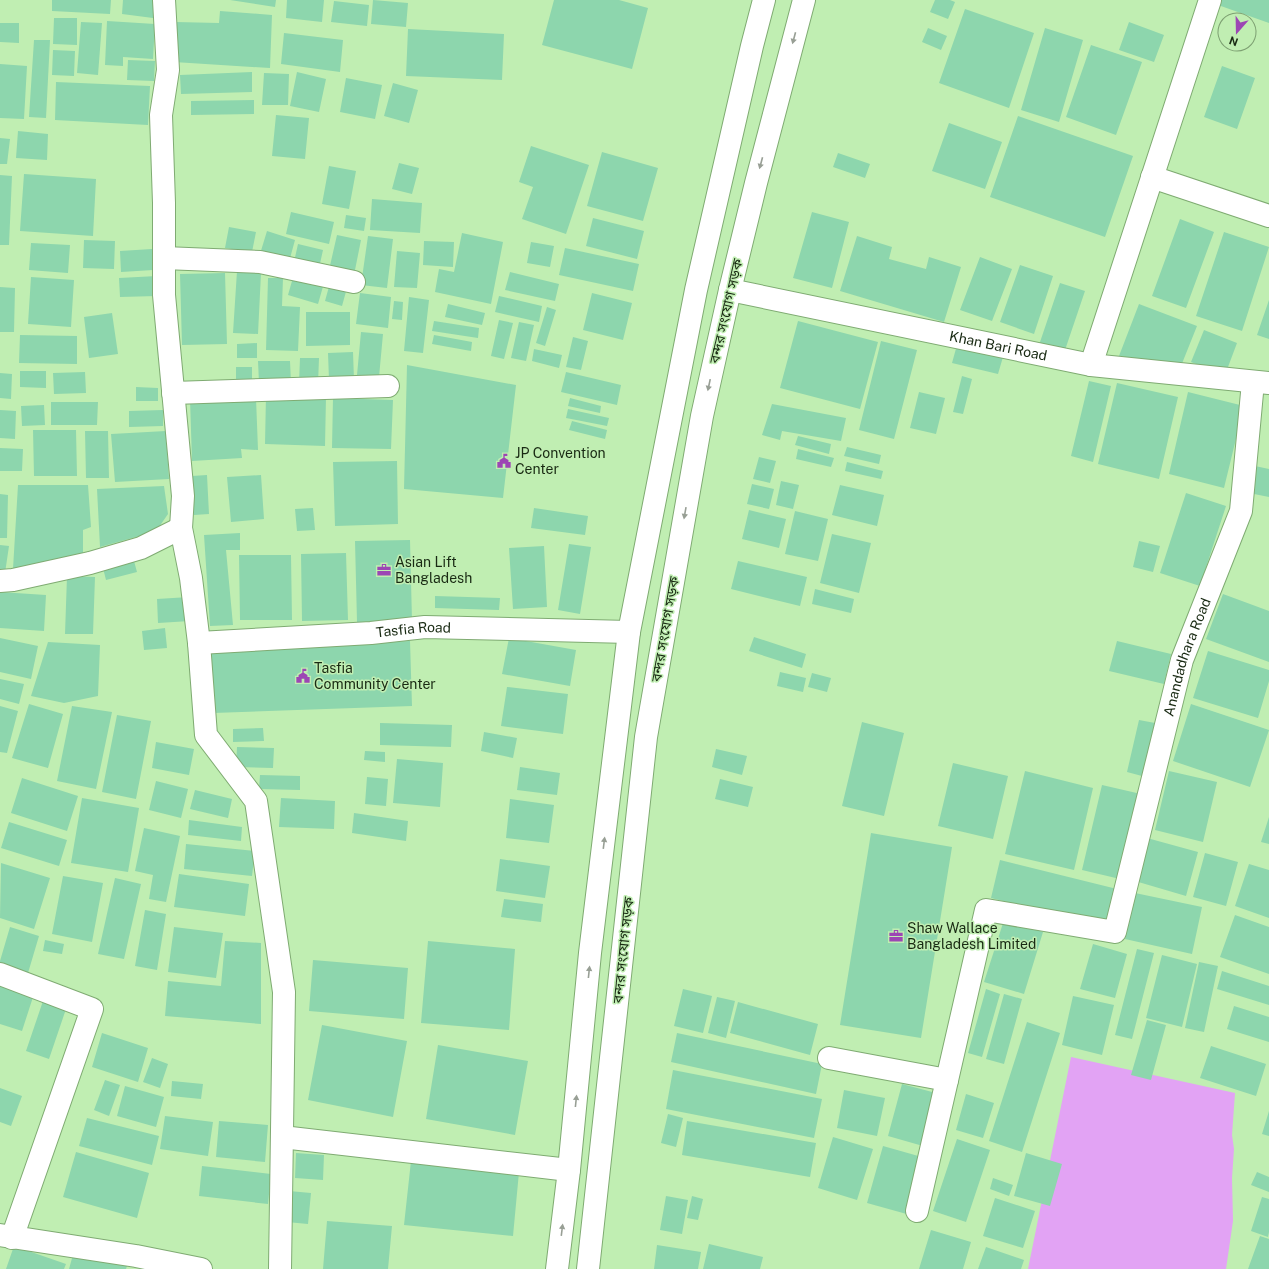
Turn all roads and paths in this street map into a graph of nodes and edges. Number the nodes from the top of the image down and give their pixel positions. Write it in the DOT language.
graph roads {
  1 [pos="164,0"];
  2 [pos="764,0"];
  3 [pos="804,0"];
  4 [pos="1210,0"];
  5 [pos="1152,176"];
  6 [pos="1269,216"];
  7 [pos="164,258"];
  8 [pos="354,282"];
  9 [pos="730,290"];
  10 [pos="1091,365"];
  11 [pos="1261,383"];
  12 [pos="388,386"];
  13 [pos="173,394"];
  14 [pos="181,528"];
  15 [pos="0,581"];
  16 [pos="628,632"];
  17 [pos="199,643"];
  18 [pos="0,974"];
  19 [pos="829,1058"];
  20 [pos="947,1080"];
  21 [pos="282,1137"];
  22 [pos="569,1170"];
  23 [pos="917,1211"];
  24 [pos="6,1237"];
  25 [pos="134,1263"];
  26 [pos="201,1269"];
  27 [pos="280,1269"];
  28 [pos="557,1269"];
  29 [pos="588,1269"];
  1 -- 7 [label="main road"];
  2 -- 16 [label="main road"];
  3 -- 9 [label="main road, বন্দর সংযোগ সড়ক, one-way"];
  4 -- 5 [label="main road"];
  5 -- 6 [label="main road"];
  5 -- 10 [label="main road"];
  7 -- 8 [label="main road"];
  7 -- 13 [label="main road"];
  9 -- 10 [label="main road, Khan Bari Road"];
  9 -- 29 [label="main road, বন্দর সংযোগ সড়ক, one-way"];
  10 -- 11 [label="main road, Khan Bari Road"];
  11 -- 20 [label="main road, Anandadhara Road"];
  12 -- 13 [label="main road"];
  13 -- 14 [label="main road"];
  14 -- 15 [label="main road"];
  14 -- 17 [label="main road"];
  16 -- 17 [label="main road, Tasfia Road"];
  22 -- 16 [label="main road, one-way"];
  17 -- 21 [label="main road"];
  18 -- 24 [label="main road"];
  19 -- 20 [label="main road"];
  20 -- 23 [label="main road"];
  21 -- 22 [label="main road"];
  21 -- 27 [label="main road"];
  28 -- 22 [label="main road, one-way"];
  24 -- 25 [label="main road"];
  25 -- 26 [label="main road"];
}
